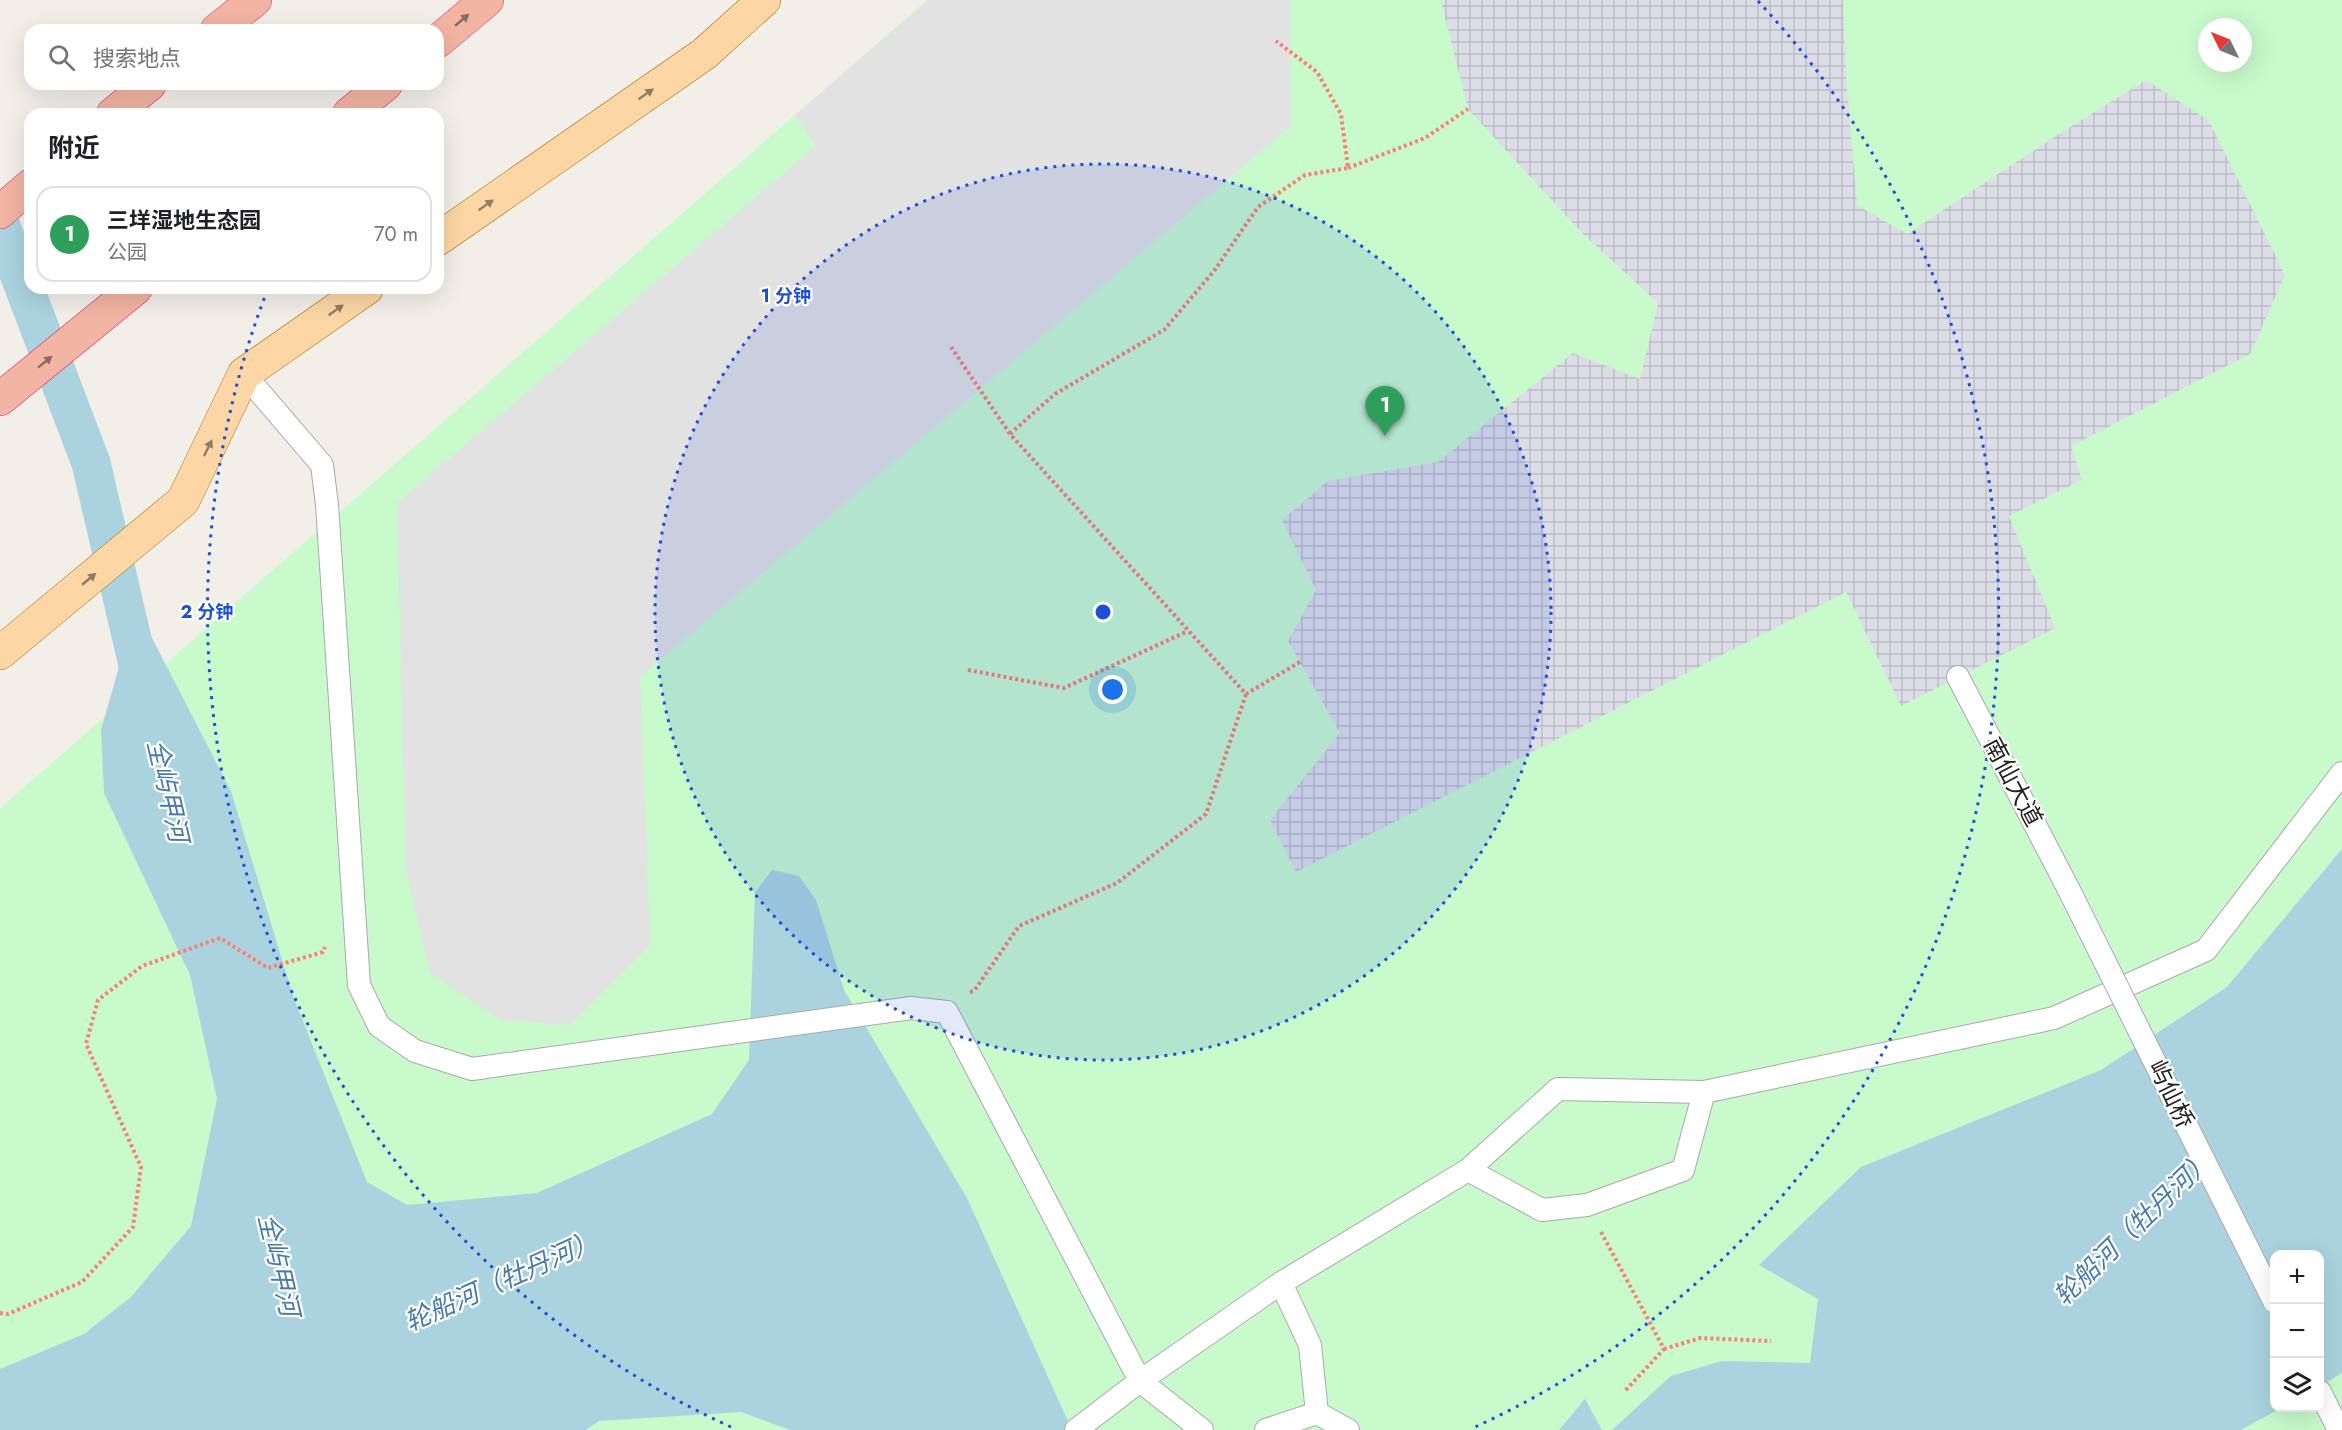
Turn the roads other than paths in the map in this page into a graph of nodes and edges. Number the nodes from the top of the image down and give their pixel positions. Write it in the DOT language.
graph roads {
  1 [pos="255,0"];
  2 [pos="487,0"];
  3 [pos="764,0"];
  4 [pos="225,24"];
  5 [pos="444,36"];
  6 [pos="143,90"];
  7 [pos="379,90"];
  8 [pos="120,108"];
  9 [pos="356,108"];
  10 [pos="24,178"];
  11 [pos="24,191"];
  12 [pos="0,196"];
  13 [pos="0,212"];
  14 [pos="444,235"];
  15 [pos="129,294"];
  16 [pos="358,294"];
  17 [pos="244,374"];
  18 [pos="0,399"];
  19 [pos="0,653"];
  20 [pos="1958,677"];
  21 [pos="2342,773"];
  22 [pos="2068,888"];
  23 [pos="1704,1092"];
  24 [pos="1468,1170"];
  25 [pos="1281,1283"];
  26 [pos="2270,1293"];
  27 [pos="1140,1381"];
  28 [pos="2324,1402"];
  29 [pos="1317,1413"];
  30 [pos="1076,1430"];
  31 [pos="1202,1430"];
  32 [pos="1266,1430"];
  33 [pos="1348,1430"];
  34 [pos="2338,1430"];
  1 -- 4 [label="highway"];
  5 -- 2 [label="highway, one-way"];
  14 -- 3 [label="main road, one-way"];
  6 -- 8 [label="highway"];
  7 -- 9 [label="highway"];
  10 -- 12 [label="highway"];
  11 -- 13 [label="highway"];
  18 -- 15 [label="highway, one-way"];
  17 -- 16 [label="main road, one-way"];
  19 -- 17 [label="main road, one-way"];
  17 -- 27 [label="lane"];
  20 -- 22 [label="lane, 南仙大道"];
  21 -- 23 [label="lane"];
  22 -- 26 [label="lane, 屿仙桥, bridge"];
  23 -- 24 [label="lane"];
  23 -- 24 [label="lane"];
  24 -- 25 [label="lane"];
  25 -- 27 [label="lane"];
  25 -- 29 [label="lane"];
  27 -- 30 [label="lane"];
  27 -- 31 [label="lane"];
  28 -- 34 [label="lane"];
  29 -- 32 [label="lane"];
  29 -- 33 [label="lane"];
}
